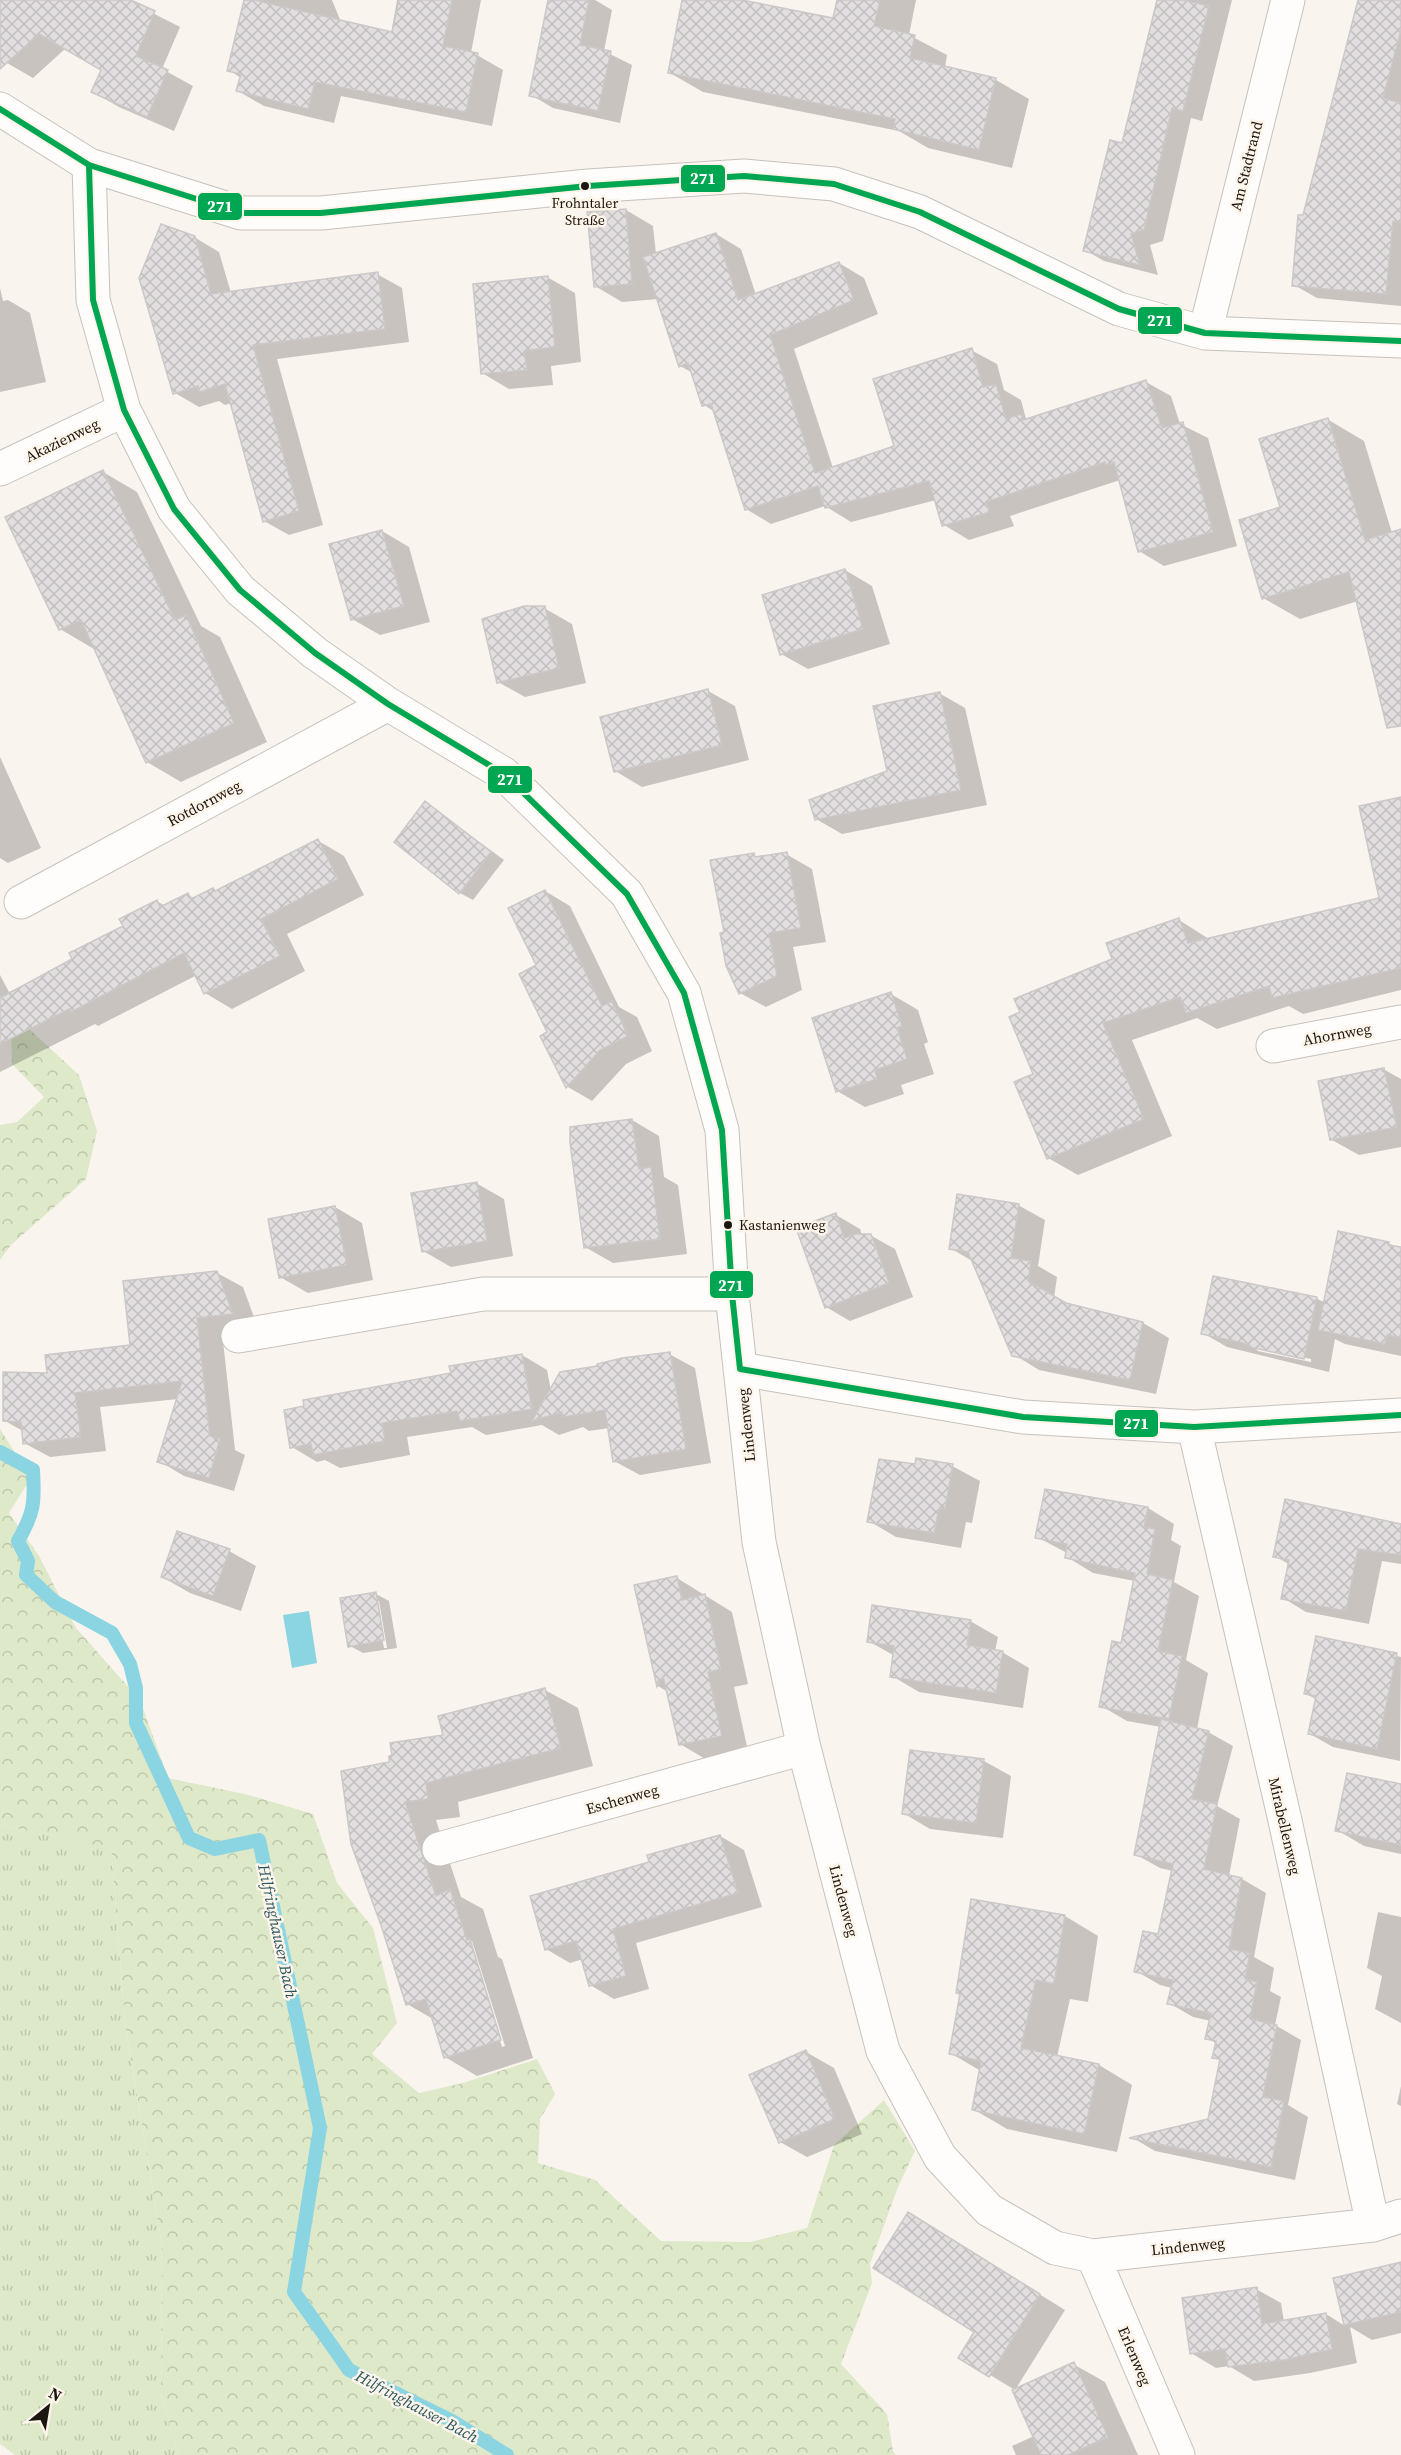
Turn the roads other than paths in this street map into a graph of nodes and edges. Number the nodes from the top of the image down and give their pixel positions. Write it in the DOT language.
graph roads {
  1 [pos="1288,0"];
  2 [pos="0,109"];
  3 [pos="89,165"];
  4 [pos="1205,333"];
  5 [pos="1401,341"];
  6 [pos="124,410"];
  7 [pos="0,470"];
  8 [pos="388,704"];
  9 [pos="21,902"];
  10 [pos="1401,1022"];
  11 [pos="1273,1046"];
  12 [pos="732,1294"];
  13 [pos="238,1336"];
  14 [pos="740,1369"];
  15 [pos="1401,1415"];
  16 [pos="1194,1427"];
  17 [pos="804,1748"];
  18 [pos="439,1849"];
  19 [pos="1387,2221"];
  20 [pos="1093,2256"];
  21 [pos="1178,2455"];
  1 -- 4 [label="street, Am Stadtrand"];
  2 -- 3 [label="street"];
  3 -- 4 [label="street"];
  3 -- 6 [label="street, Lindenweg"];
  4 -- 5 [label="street"];
  6 -- 7 [label="street, Akazienweg"];
  6 -- 8 [label="street, Lindenweg"];
  8 -- 9 [label="street, Rotdornweg"];
  8 -- 12 [label="street, Lindenweg"];
  10 -- 11 [label="street, Ahornweg"];
  12 -- 13 [label="street"];
  12 -- 14 [label="street, Lindenweg"];
  14 -- 16 [label="street"];
  14 -- 17 [label="street, Lindenweg"];
  15 -- 16 [label="street"];
  16 -- 19 [label="street, Mirabellenweg"];
  17 -- 18 [label="street, Eschenweg"];
  17 -- 20 [label="street, Lindenweg"];
  19 -- 20 [label="street, Lindenweg"];
  20 -- 21 [label="street, Erlenweg"];
}
